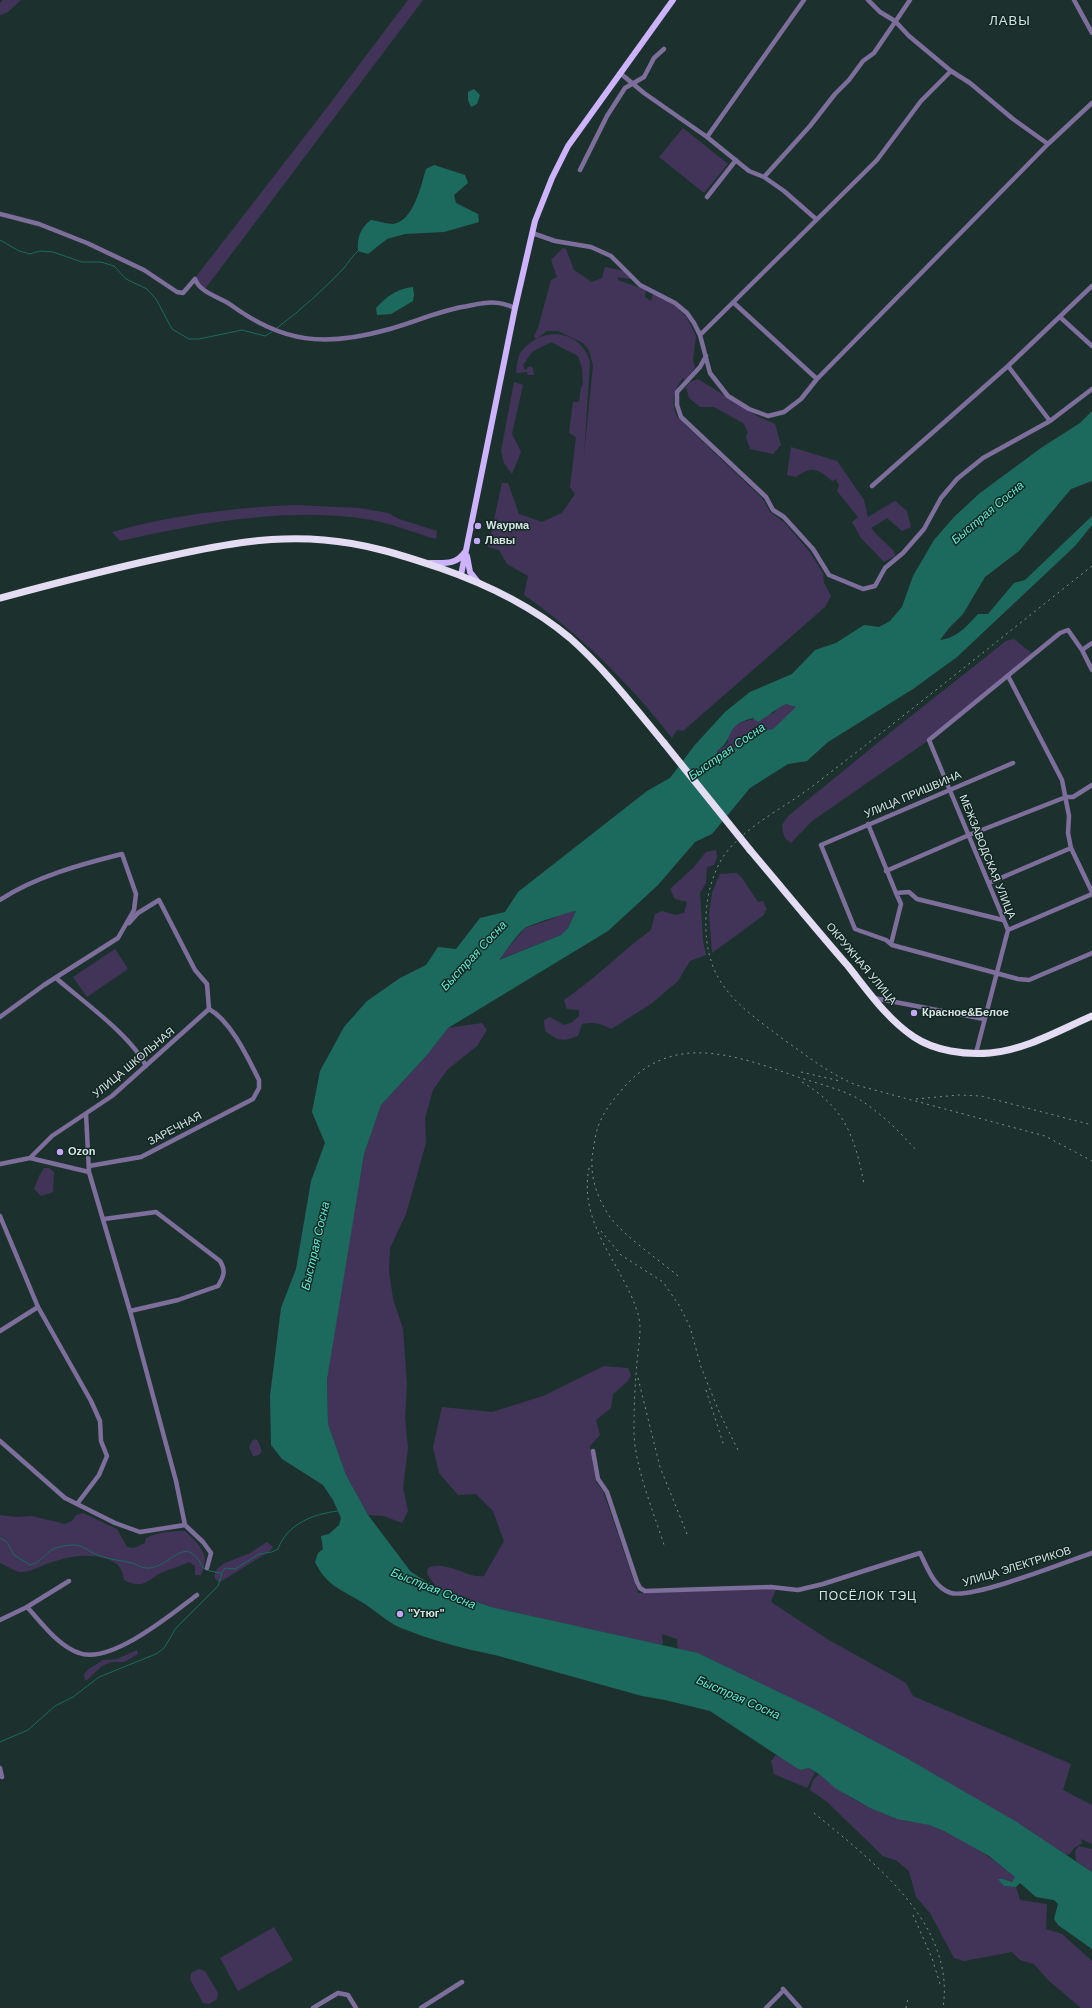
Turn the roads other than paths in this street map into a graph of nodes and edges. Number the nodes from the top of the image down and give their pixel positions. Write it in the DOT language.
graph roads {
  1 [pos="673,0"];
  2 [pos="804,0"];
  3 [pos="868,0"];
  4 [pos="910,0"];
  5 [pos="1074,0"];
  6 [pos="895,21"];
  7 [pos="1092,33"];
  8 [pos="664,49"];
  9 [pos="951,71"];
  10 [pos="620,72"];
  11 [pos="633,83"];
  12 [pos="1092,103"];
  13 [pos="707,137"];
  14 [pos="1048,144"];
  15 [pos="736,160"];
  16 [pos="580,170"];
  17 [pos="764,177"];
  18 [pos="707,197"];
  19 [pos="0,214"];
  20 [pos="816,219"];
  21 [pos="532,233"];
  22 [pos="1092,286"];
  23 [pos="734,303"];
  24 [pos="515,308"];
  25 [pos="1060,317"];
  26 [pos="700,335"];
  27 [pos="1092,346"];
  28 [pos="706,356"];
  29 [pos="1008,366"];
  30 [pos="817,379"];
  31 [pos="1092,389"];
  32 [pos="1050,421"];
  33 [pos="872,486"];
  34 [pos="466,551"];
  35 [pos="426,564"];
  36 [pos="462,575"];
  37 [pos="480,583"];
  38 [pos="0,598"];
  39 [pos="1092,643"];
  40 [pos="1082,650"];
  41 [pos="1092,670"];
  42 [pos="1008,676"];
  43 [pos="1013,763"];
  44 [pos="1092,785"];
  45 [pos="950,789"];
  46 [pos="1066,797"];
  47 [pos="868,824"];
  48 [pos="969,835"];
  49 [pos="1071,848"];
  50 [pos="886,871"];
  51 [pos="988,883"];
  52 [pos="896,893"];
  53 [pos="1092,893"];
  54 [pos="0,900"];
  55 [pos="1003,920"];
  56 [pos="1008,930"];
  57 [pos="122,932"];
  58 [pos="891,944"];
  59 [pos="1092,953"];
  60 [pos="997,972"];
  61 [pos="56,978"];
  62 [pos="874,998"];
  63 [pos="209,1009"];
  64 [pos="1092,1016"];
  65 [pos="0,1017"];
  66 [pos="984,1019"];
  67 [pos="976,1053"];
  68 [pos="146,1066"];
  69 [pos="86,1114"];
  70 [pos="30,1158"];
  71 [pos="0,1164"];
  72 [pos="89,1169"];
  73 [pos="0,1216"];
  74 [pos="104,1219"];
  75 [pos="38,1307"];
  76 [pos="130,1311"];
  77 [pos="0,1331"];
  78 [pos="0,1441"];
  79 [pos="593,1451"];
  80 [pos="77,1504"];
  81 [pos="185,1525"];
  82 [pos="1092,1553"];
  83 [pos="207,1568"];
  84 [pos="69,1582"];
  85 [pos="197,1595"];
  86 [pos="27,1607"];
  87 [pos="0,1620"];
  88 [pos="0,1768"];
  89 [pos="2,1778"];
  90 [pos="462,1982"];
  91 [pos="313,2008"];
  92 [pos="356,2008"];
  93 [pos="421,2008"];
  94 [pos="766,2008"];
  95 [pos="800,2008"];
  1 -- 10 [label="main road"];
  2 -- 13 [label="street"];
  3 -- 6 [label="street"];
  4 -- 6 [label="street"];
  5 -- 7 [label="street"];
  6 -- 9 [label="street"];
  6 -- 17 [label="street"];
  8 -- 11 [label="street"];
  9 -- 14 [label="street"];
  9 -- 20 [label="street"];
  10 -- 11 [label="street"];
  10 -- 21 [label="main road"];
  11 -- 13 [label="street"];
  11 -- 16 [label="street"];
  12 -- 14 [label="street"];
  13 -- 15 [label="street"];
  14 -- 30 [label="street"];
  15 -- 17 [label="street"];
  15 -- 18 [label="street"];
  17 -- 20 [label="street"];
  19 -- 24 [label="street"];
  20 -- 23 [label="street"];
  21 -- 24 [label="main road"];
  21 -- 26 [label="street"];
  22 -- 25 [label="street"];
  23 -- 26 [label="street"];
  23 -- 30 [label="street"];
  24 -- 34 [label="main road"];
  25 -- 27 [label="street"];
  25 -- 29 [label="street"];
  26 -- 28 [label="street"];
  28 -- 30 [label="street"];
  28 -- 32 [label="street"];
  29 -- 32 [label="street"];
  29 -- 33 [label="street"];
  31 -- 32 [label="street"];
  34 -- 35 [label="main road"];
  34 -- 36 [label="main road"];
  34 -- 37 [label="main road"];
  35 -- 36 [label="highway, ОКРУЖНАЯ УЛИЦА"];
  35 -- 38 [label="highway, ОКРУЖНАЯ УЛИЦА"];
  36 -- 37 [label="highway, ОКРУЖНАЯ УЛИЦА"];
  37 -- 62 [label="highway, ОКРУЖНАЯ УЛИЦА, bridge"];
  39 -- 40 [label="street"];
  40 -- 41 [label="street"];
  40 -- 42 [label="street"];
  42 -- 45 [label="street, МЕЖЗАВОДСКАЯ УЛИЦА"];
  42 -- 46 [label="street"];
  43 -- 45 [label="street, УЛИЦА ПРИШВИНА"];
  44 -- 46 [label="street"];
  45 -- 47 [label="street, УЛИЦА ПРИШВИНА"];
  45 -- 48 [label="street, МЕЖЗАВОДСКАЯ УЛИЦА"];
  46 -- 48 [label="street"];
  46 -- 49 [label="street"];
  47 -- 50 [label="street"];
  47 -- 58 [label="street, УЛИЦА ПРИШВИНА"];
  48 -- 50 [label="street"];
  48 -- 51 [label="street, МЕЖЗАВОДСКАЯ УЛИЦА"];
  49 -- 51 [label="street"];
  49 -- 53 [label="street"];
  50 -- 52 [label="street"];
  51 -- 55 [label="street, МЕЖЗАВОДСКАЯ УЛИЦА"];
  52 -- 55 [label="street"];
  52 -- 58 [label="street"];
  53 -- 56 [label="street"];
  54 -- 57 [label="street"];
  55 -- 56 [label="street, МЕЖЗАВОДСКАЯ УЛИЦА"];
  56 -- 60 [label="street, МЕЖЗАВОДСКАЯ УЛИЦА"];
  57 -- 61 [label="street"];
  57 -- 63 [label="street"];
  58 -- 60 [label="street"];
  59 -- 60 [label="street"];
  60 -- 66 [label="street, МЕЖЗАВОДСКАЯ УЛИЦА"];
  61 -- 65 [label="street"];
  61 -- 68 [label="street"];
  62 -- 66 [label="street"];
  62 -- 67 [label="highway, ОКРУЖНАЯ УЛИЦА"];
  63 -- 68 [label="street, УЛИЦА ШКОЛЬНАЯ"];
  63 -- 72 [label="street, ЗАРЕЧНАЯ"];
  64 -- 67 [label="highway, ОКРУЖНАЯ УЛИЦА"];
  66 -- 67 [label="street, МЕЖЗАВОДСКАЯ УЛИЦА"];
  68 -- 69 [label="street, УЛИЦА ШКОЛЬНАЯ"];
  69 -- 70 [label="street, УЛИЦА ШКОЛЬНАЯ"];
  69 -- 72 [label="street"];
  70 -- 71 [label="street"];
  70 -- 72 [label="street"];
  72 -- 74 [label="street"];
  73 -- 75 [label="street"];
  74 -- 76 [label="street"];
  74 -- 76 [label="street"];
  75 -- 77 [label="street"];
  75 -- 80 [label="street"];
  76 -- 81 [label="street"];
  78 -- 80 [label="street"];
  79 -- 82 [label="street, УЛИЦА ЭЛЕКТРИКОВ"];
  80 -- 81 [label="street"];
  81 -- 83 [label="street"];
  84 -- 86 [label="street"];
  85 -- 86 [label="street"];
  86 -- 87 [label="street"];
  88 -- 89 [label="street"];
  90 -- 93 [label="street"];
  91 -- 92 [label="street"];
  94 -- 95 [label="street"];
}
